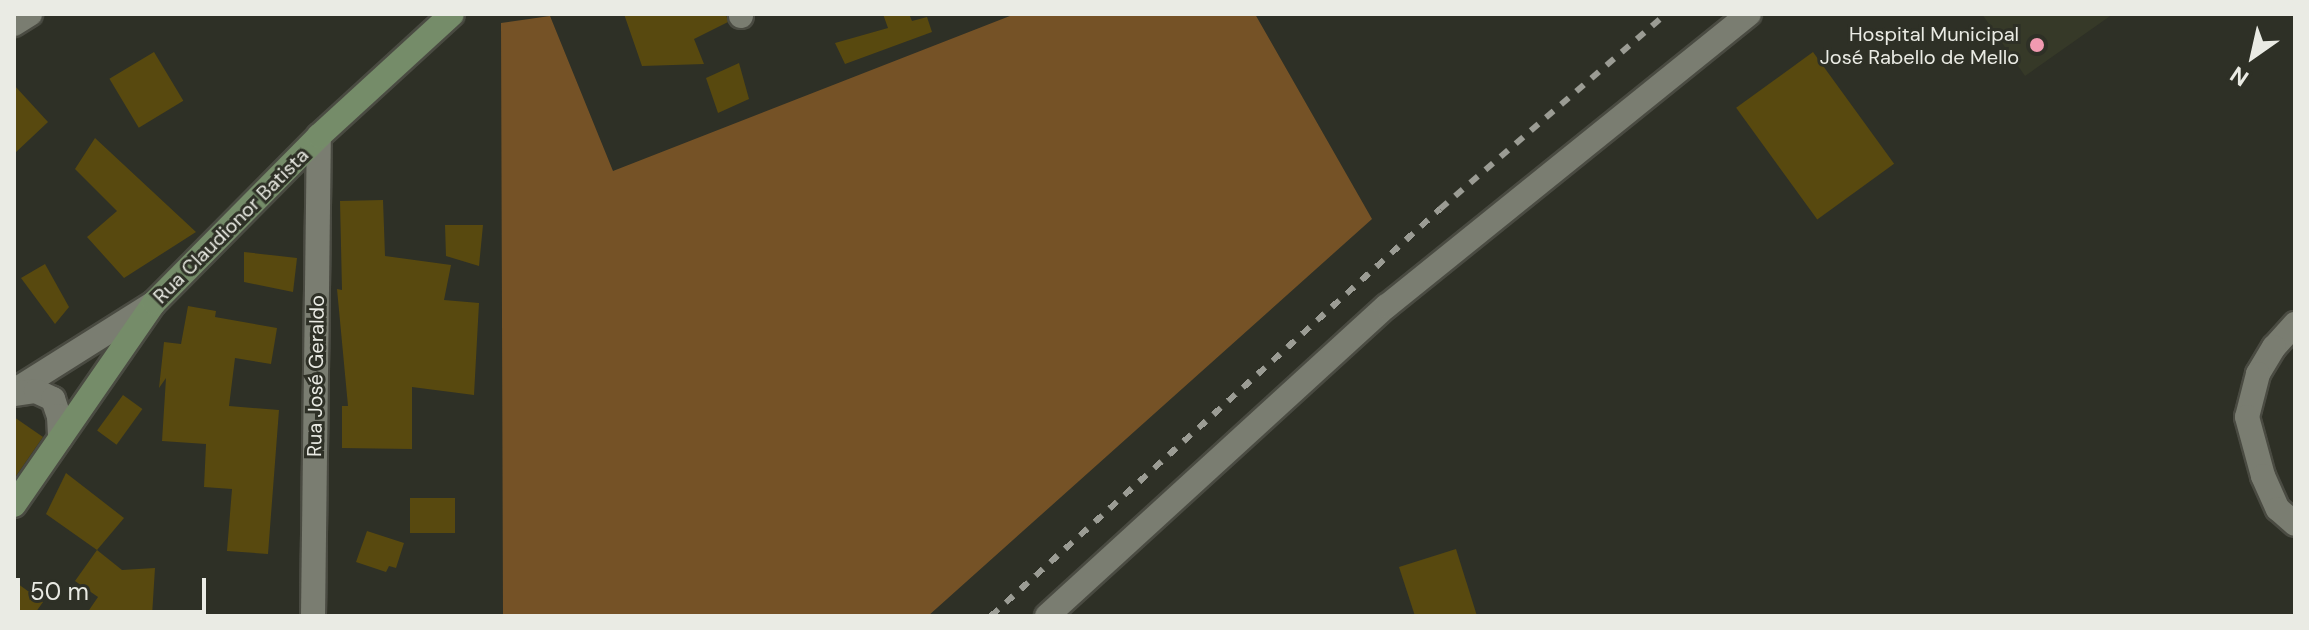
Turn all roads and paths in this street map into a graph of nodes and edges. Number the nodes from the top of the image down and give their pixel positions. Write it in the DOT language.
graph roads {
  1 [pos="30,14"];
  2 [pos="452,14"];
  3 [pos="1749,14"];
  4 [pos="14,24"];
  5 [pos="319,136"];
  6 [pos="154,303"];
  7 [pos="2295,324"];
  8 [pos="14,393"];
  9 [pos="60,438"];
  10 [pos="14,505"];
  11 [pos="2295,524"];
  12 [pos="313,616"];
  13 [pos="1047,616"];
  1 -- 4 [label="street"];
  2 -- 5 [label="main road, Rua Claudionor Batista"];
  3 -- 13 [label="street"];
  5 -- 6 [label="main road, Rua Claudionor Batista"];
  5 -- 12 [label="street, Rua José Geraldo"];
  6 -- 8 [label="street"];
  6 -- 9 [label="main road, Rua Claudionor Batista"];
  7 -- 11 [label="street"];
  8 -- 9 [label="street"];
  9 -- 10 [label="main road, Rua Claudionor Batista"];
}
